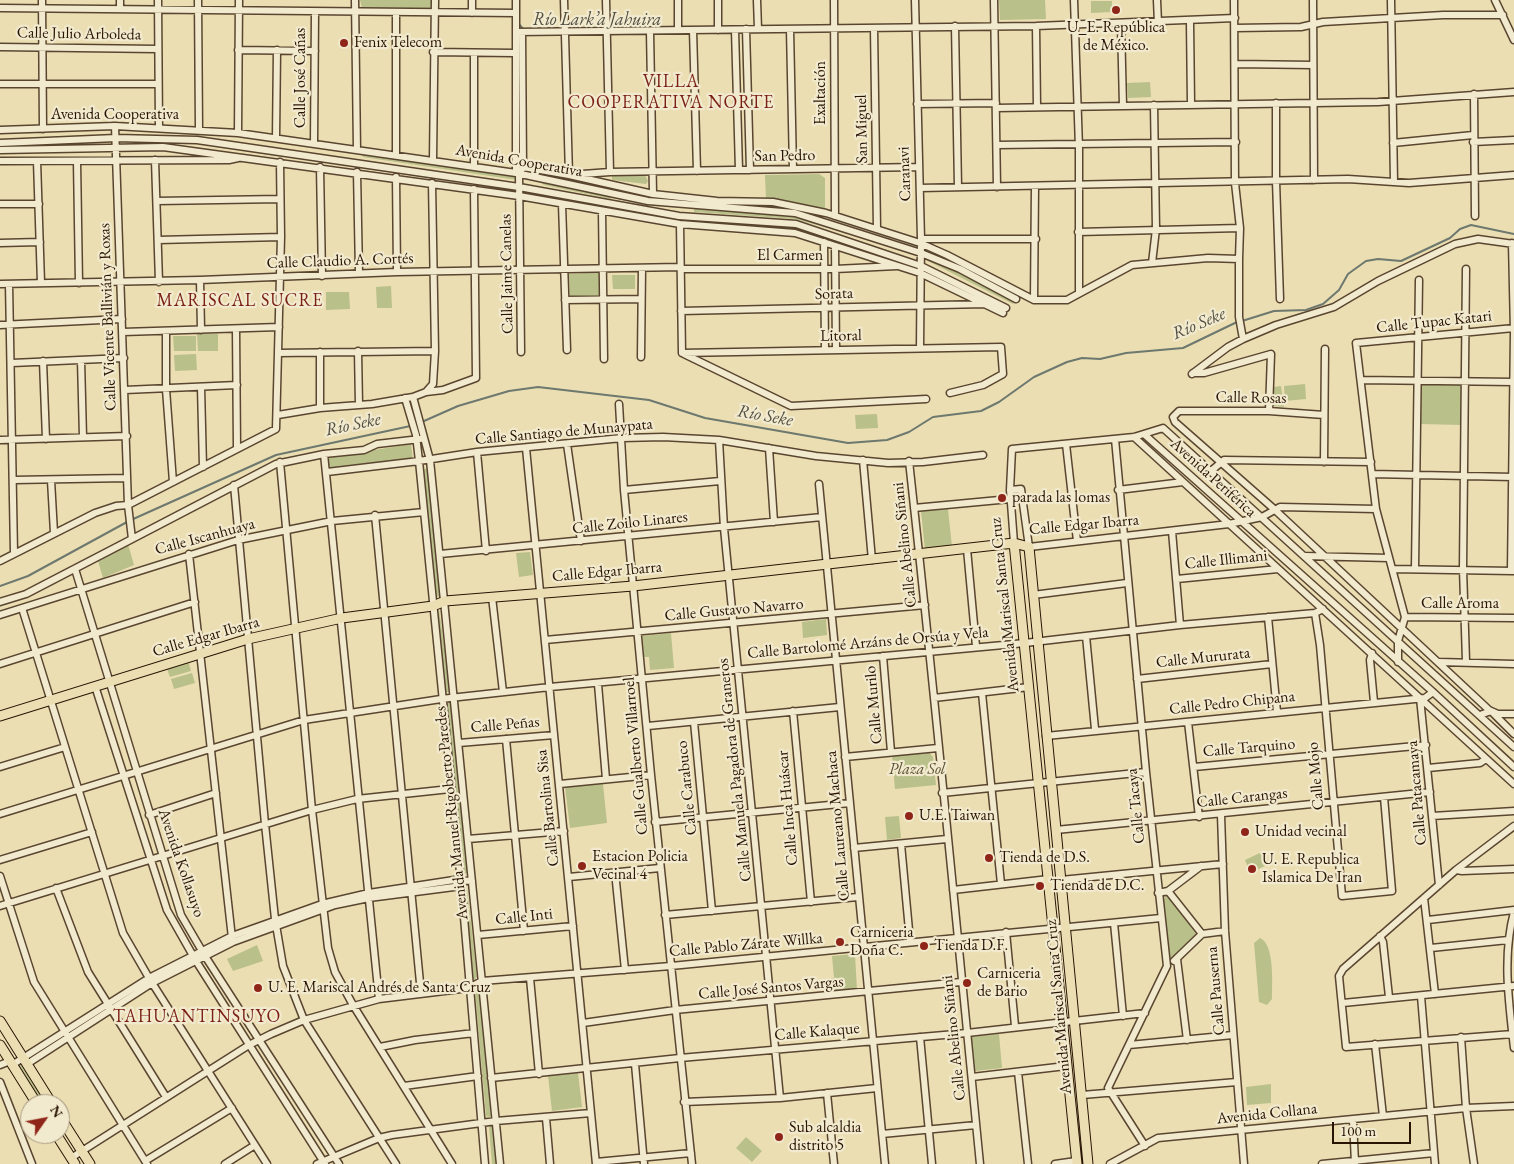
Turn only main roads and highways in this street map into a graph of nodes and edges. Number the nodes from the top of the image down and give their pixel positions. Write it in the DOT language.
graph roads {
  1 [pos="1014,543"];
  2 [pos="1029,547"];
  3 [pos="0,716"];
  4 [pos="0,1021"];
  5 [pos="0,1045"];
  6 [pos="31,1094"];
  7 [pos="46,1094"];
  8 [pos="70,1132"];
  9 [pos="62,1144"];
  10 [pos="73,1161"];
  11 [pos="1077,1163"];
  12 [pos="90,1164"];
  13 [pos="1088,1164"];
  1 -- 2 [label="main road, Calle Edgar Ibarra"];
  1 -- 3 [label="main road, Calle Edgar Ibarra"];
  1 -- 11 [label="main road, Avenida Mariscal Santa Cruz"];
  2 -- 13 [label="main road, Avenida Mariscal Santa Cruz"];
  4 -- 7 [label="main road"];
  5 -- 6 [label="main road"];
  8 -- 12 [label="main road"];
  9 -- 10 [label="main road"];
}
